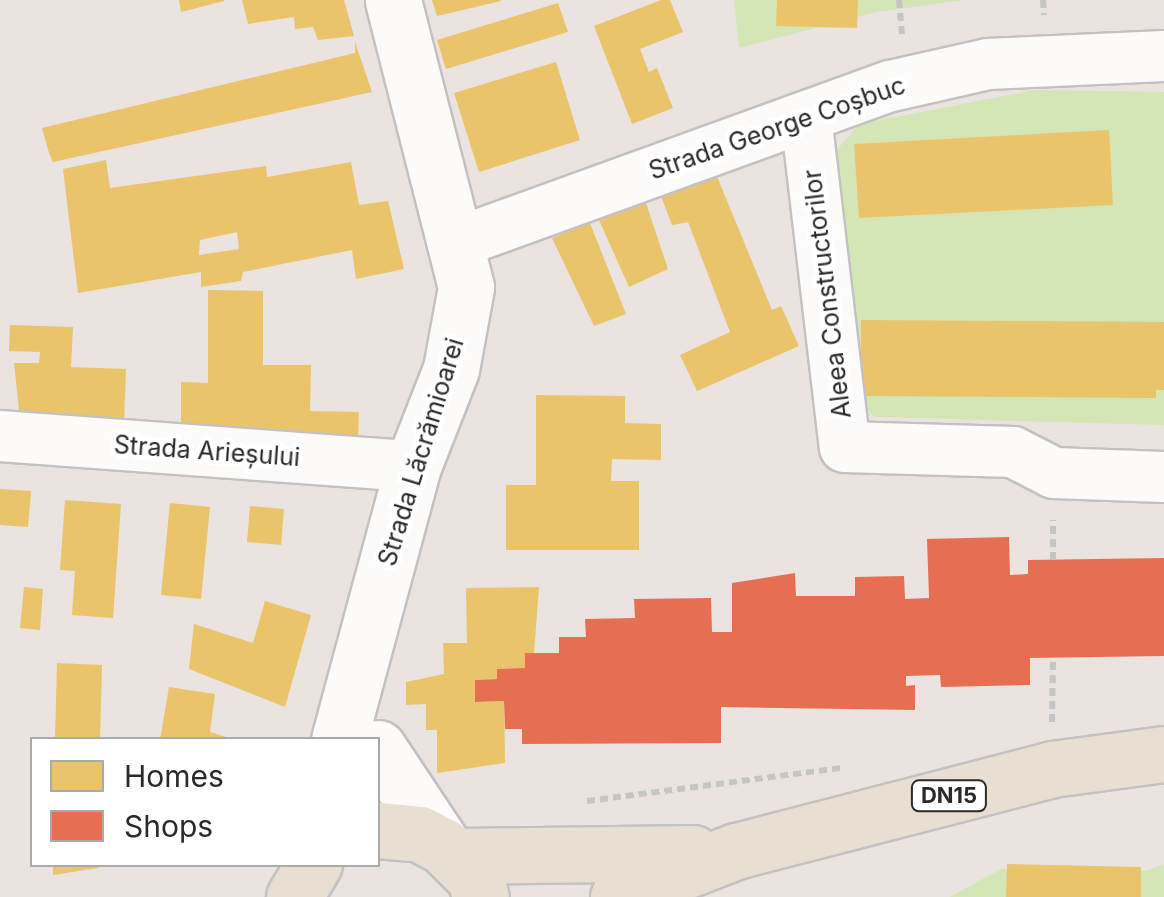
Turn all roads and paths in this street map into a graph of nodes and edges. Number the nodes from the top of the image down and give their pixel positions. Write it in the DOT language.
graph roads {
  1 [pos="393,0"];
  2 [pos="899,0"];
  3 [pos="904,56"];
  4 [pos="1164,56"];
  5 [pos="806,117"];
  6 [pos="459,242"];
  7 [pos="0,436"];
  8 [pos="414,466"];
  9 [pos="1164,477"];
  10 [pos="1052,658"];
  11 [pos="356,670"];
  12 [pos="1052,736"];
  13 [pos="340,737"];
  14 [pos="372,737"];
  15 [pos="380,751"];
  16 [pos="1164,754"];
  17 [pos="862,766"];
  18 [pos="577,802"];
  19 [pos="380,830"];
  20 [pos="736,851"];
  21 [pos="460,866"];
  22 [pos="618,897"];
  1 -- 6 [label="street, Strada Lăcrămioarei"];
  2 -- 3 [label="path"];
  4 -- 5 [label="street, Strada George Coșbuc"];
  5 -- 6 [label="street, Strada George Coșbuc"];
  5 -- 9 [label="street, Aleea Constructorilor"];
  6 -- 8 [label="street, Strada Lăcrămioarei"];
  7 -- 8 [label="street, Strada Arieșului"];
  8 -- 11 [label="street, Strada Lăcrămioarei"];
  10 -- 12 [label="path"];
  11 -- 13 [label="street, Strada Lăcrămioarei"];
  11 -- 14 [label="street, Strada Lăcrămioarei"];
  15 -- 21 [label="street"];
  16 -- 20 [label="main road, DN15"];
  17 -- 18 [label="path"];
  19 -- 21 [label="main road, DN15"];
  20 -- 21 [label="main road, DN15"];
  20 -- 22 [label="main road, DN15"];
}
